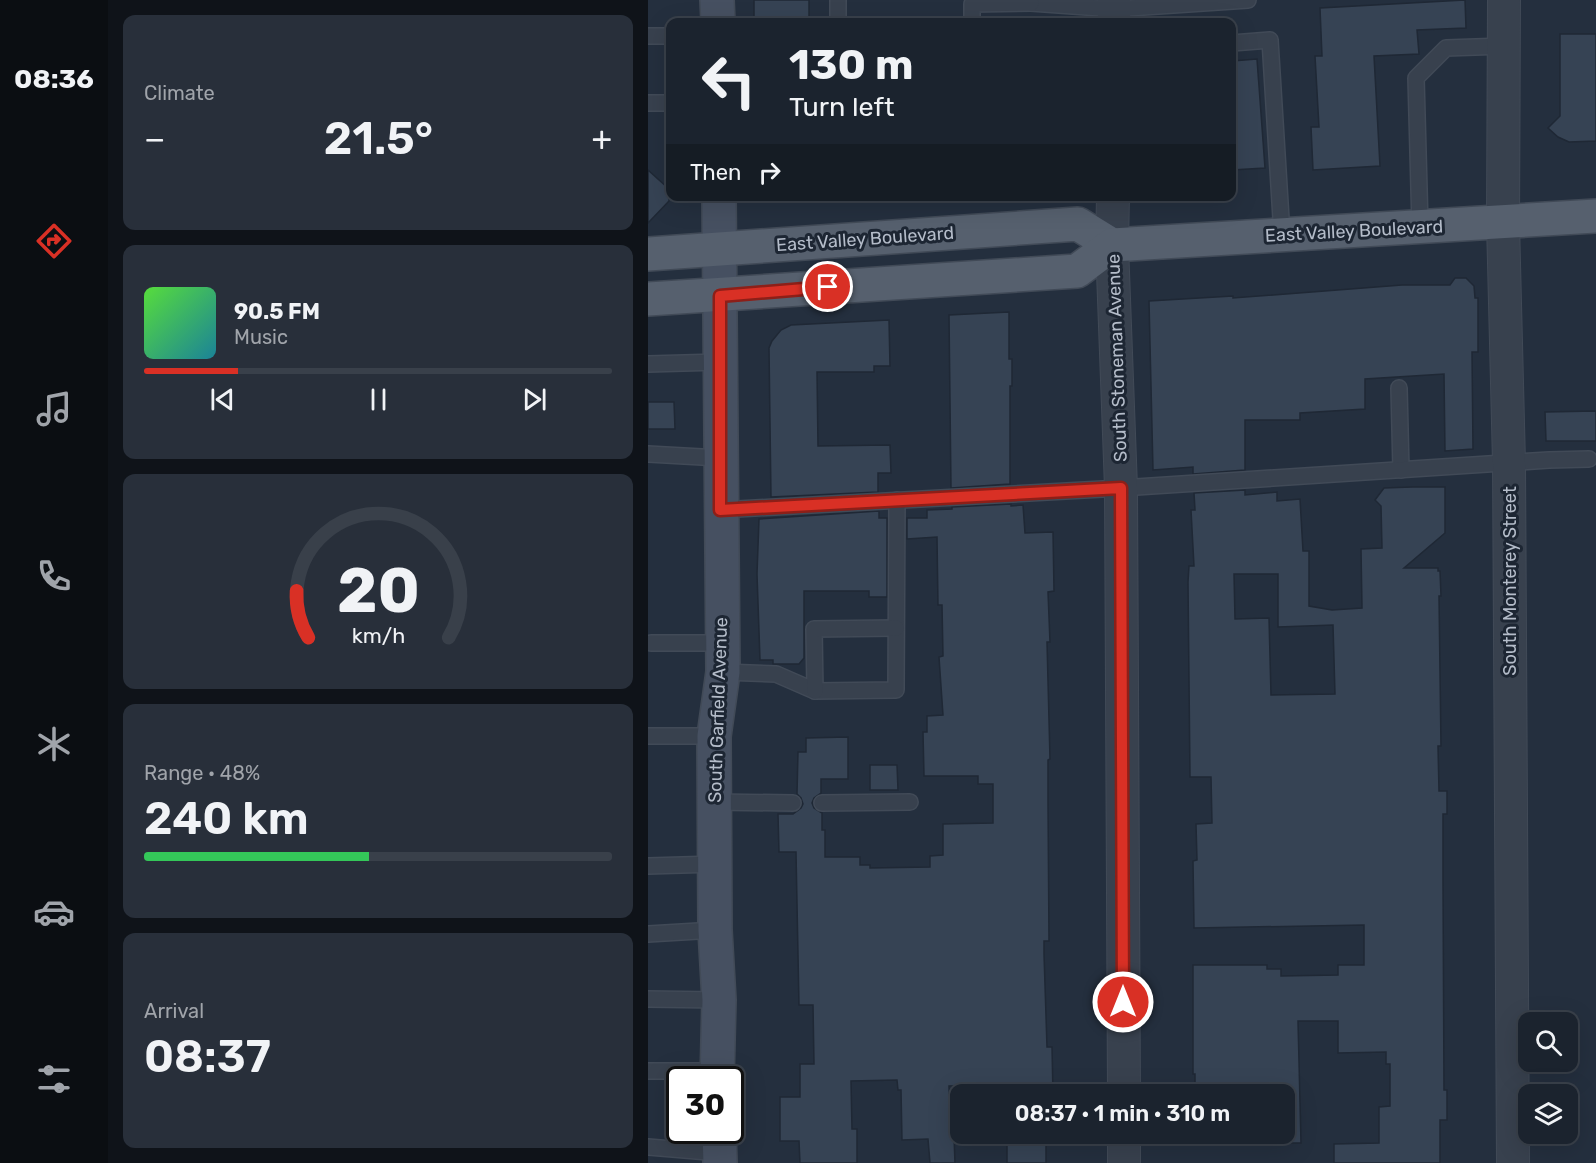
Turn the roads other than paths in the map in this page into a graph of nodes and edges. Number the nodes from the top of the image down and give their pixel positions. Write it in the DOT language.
graph roads {
  1 [pos="717,0"];
  2 [pos="838,0"];
  3 [pos="1248,0"];
  4 [pos="1504,0"];
  5 [pos="1030,1"];
  6 [pos="1114,10"];
  7 [pos="718,18"];
  8 [pos="838,18"];
  9 [pos="972,18"];
  10 [pos="648,36"];
  11 [pos="666,36"];
  12 [pos="1236,43"];
  13 [pos="1505,46"];
  14 [pos="666,103"];
  15 [pos="648,104"];
  16 [pos="719,201"];
  17 [pos="1113,201"];
  18 [pos="1596,216"];
  19 [pos="1503,223"];
  20 [pos="1420,226"];
  21 [pos="1282,235"];
  22 [pos="1112,245"];
  23 [pos="720,249"];
  24 [pos="648,254"];
  25 [pos="720,296"];
  26 [pos="648,299"];
  27 [pos="720,362"];
  28 [pos="648,364"];
  29 [pos="1399,388"];
  30 [pos="648,454"];
  31 [pos="720,458"];
  32 [pos="1589,459"];
  33 [pos="1509,464"];
  34 [pos="1401,470"];
  35 [pos="1121,488"];
  36 [pos="897,500"];
  37 [pos="720,510"];
  38 [pos="896,628"];
  39 [pos="651,643"];
  40 [pos="722,658"];
  41 [pos="815,691"];
  42 [pos="648,736"];
  43 [pos="714,736"];
  44 [pos="714,802"];
  45 [pos="910,802"];
  46 [pos="822,803"];
  47 [pos="793,804"];
  48 [pos="716,864"];
  49 [pos="648,866"];
  50 [pos="715,930"];
  51 [pos="648,934"];
  52 [pos="648,999"];
  53 [pos="719,1000"];
  54 [pos="717,1066"];
  55 [pos="648,1071"];
  56 [pos="666,1072"];
  57 [pos="1124,1084"];
  58 [pos="1124,1144"];
  59 [pos="648,1147"];
  60 [pos="720,1149"];
  61 [pos="1124,1163"];
  62 [pos="1513,1163"];
  1 -- 7 [label="main road"];
  2 -- 8 [label="lane"];
  3 -- 6 [label="lane"];
  4 -- 13 [label="street, South Monterey Street"];
  5 -- 6 [label="lane"];
  5 -- 9 [label="lane"];
  10 -- 11 [label="lane"];
  12 -- 21 [label="lane"];
  13 -- 19 [label="street, South Monterey Street"];
  13 -- 20 [label="lane"];
  14 -- 15 [label="lane"];
  16 -- 23 [label="main road, South Garfield Avenue"];
  17 -- 22 [label="street, South Stoneman Avenue"];
  18 -- 19 [label="main road, East Valley Boulevard"];
  19 -- 20 [label="main road, East Valley Boulevard"];
  19 -- 33 [label="street, South Monterey Street"];
  20 -- 21 [label="main road, East Valley Boulevard"];
  21 -- 22 [label="main road, East Valley Boulevard"];
  22 -- 23 [label="main road, East Valley Boulevard"];
  22 -- 25 [label="main road"];
  22 -- 35 [label="street, South Stoneman Avenue"];
  23 -- 24 [label="main road, East Valley Boulevard"];
  23 -- 25 [label="main road, South Garfield Avenue"];
  25 -- 26 [label="main road"];
  25 -- 27 [label="main road, South Garfield Avenue"];
  27 -- 28 [label="lane"];
  27 -- 31 [label="main road, South Garfield Avenue"];
  29 -- 34 [label="lane"];
  30 -- 31 [label="lane"];
  31 -- 37 [label="main road, South Garfield Avenue"];
  32 -- 33 [label="lane"];
  33 -- 34 [label="lane"];
  33 -- 62 [label="street, South Monterey Street"];
  34 -- 35 [label="lane"];
  35 -- 36 [label="lane"];
  35 -- 57 [label="street, South Stoneman Avenue"];
  36 -- 37 [label="lane"];
  36 -- 38 [label="lane"];
  37 -- 40 [label="main road, South Garfield Avenue"];
  38 -- 41 [label="lane"];
  38 -- 41 [label="lane"];
  39 -- 40 [label="lane"];
  40 -- 41 [label="lane"];
  40 -- 43 [label="main road, South Garfield Avenue"];
  42 -- 43 [label="lane"];
  43 -- 44 [label="main road, South Garfield Avenue"];
  44 -- 47 [label="lane"];
  44 -- 48 [label="main road, South Garfield Avenue"];
  45 -- 46 [label="lane"];
  48 -- 49 [label="lane"];
  48 -- 50 [label="main road, South Garfield Avenue"];
  50 -- 51 [label="lane"];
  50 -- 53 [label="main road, South Garfield Avenue"];
  52 -- 53 [label="lane"];
  53 -- 54 [label="main road, South Garfield Avenue"];
  55 -- 56 [label="lane"];
  58 -- 61 [label="street"];
  59 -- 60 [label="lane"];
}
